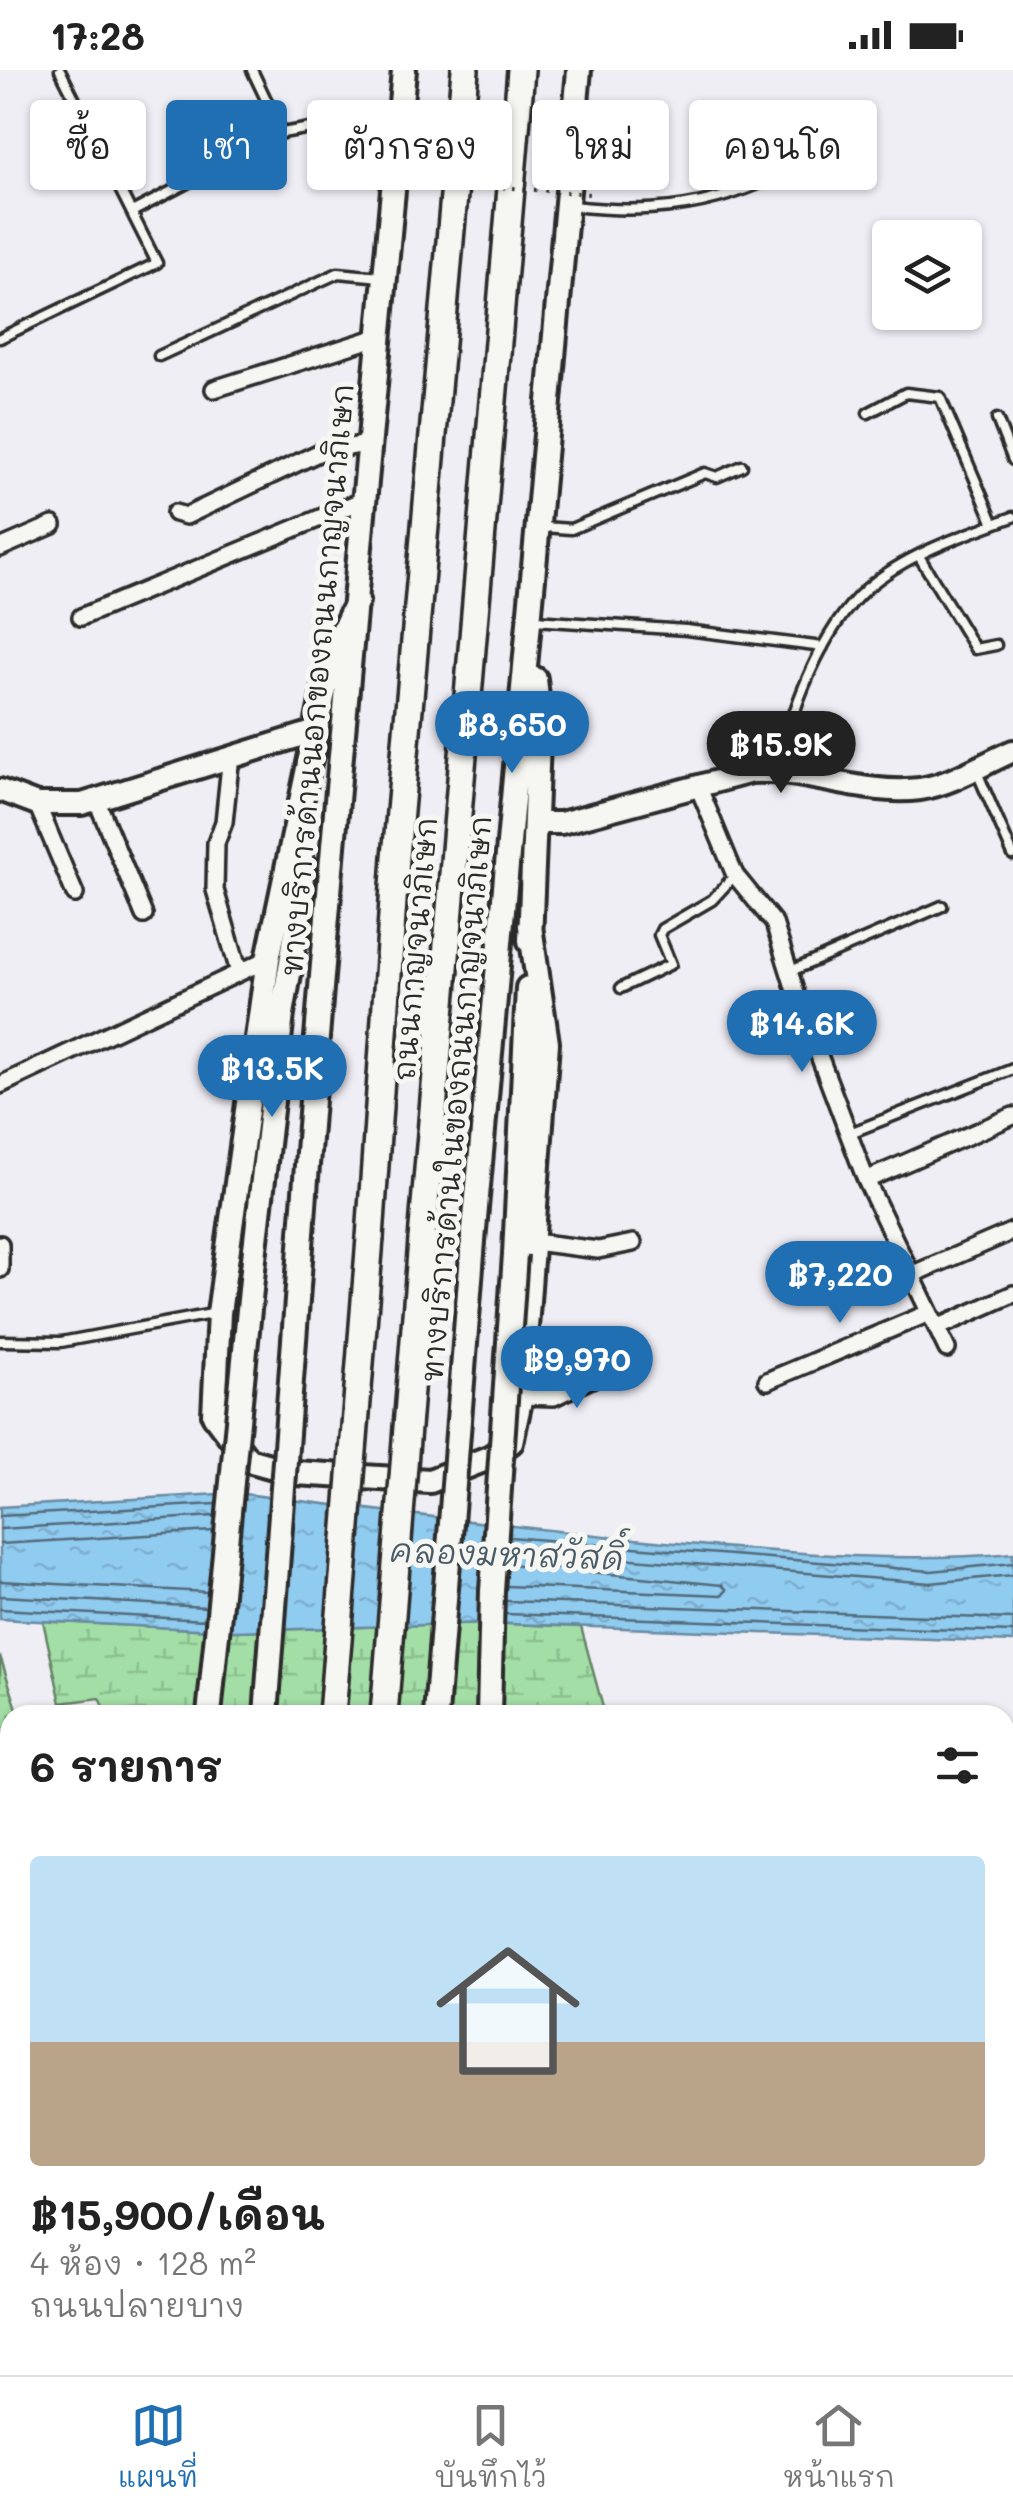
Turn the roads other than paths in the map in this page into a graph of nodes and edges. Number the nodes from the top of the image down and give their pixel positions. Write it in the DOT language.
graph roads {
  1 [pos="60,70"];
  2 [pos="252,70"];
  3 [pos="404,70"];
  4 [pos="464,70"];
  5 [pos="521,70"];
  6 [pos="579,70"];
  7 [pos="266,100"];
  8 [pos="401,100"];
  9 [pos="174,190"];
  10 [pos="393,190"];
  11 [pos="742,190"];
  12 [pos="567,206"];
  13 [pos="132,212"];
  14 [pos="386,277"];
  15 [pos="380,336"];
  16 [pos="0,338"];
  17 [pos="158,356"];
  18 [pos="214,389"];
  19 [pos="868,413"];
  20 [pos="996,419"];
  21 [pos="371,443"];
  22 [pos="1013,460"];
  23 [pos="742,466"];
  24 [pos="366,499"];
  25 [pos="175,513"];
  26 [pos="1013,517"];
  27 [pos="994,524"];
  28 [pos="53,525"];
  29 [pos="538,526"];
  30 [pos="0,548"];
  31 [pos="919,556"];
  32 [pos="357,602"];
  33 [pos="81,617"];
  34 [pos="530,622"];
  35 [pos="996,645"];
  36 [pos="824,647"];
  37 [pos="316,731"];
  38 [pos="1013,751"];
  39 [pos="231,754"];
  40 [pos="974,767"];
  41 [pos="782,770"];
  42 [pos="698,786"];
  43 [pos="0,790"];
  44 [pos="96,799"];
  45 [pos="37,804"];
  46 [pos="300,820"];
  47 [pos="537,823"];
  48 [pos="1013,855"];
  49 [pos="534,862"];
  50 [pos="735,875"];
  51 [pos="75,894"];
  52 [pos="942,906"];
  53 [pos="144,915"];
  54 [pos="500,928"];
  55 [pos="268,959"];
  56 [pos="790,970"];
  57 [pos="238,972"];
  58 [pos="621,988"];
  59 [pos="1013,1069"];
  60 [pos="0,1084"];
  61 [pos="1013,1116"];
  62 [pos="848,1134"];
  63 [pos="866,1180"];
  64 [pos="1013,1231"];
  65 [pos="633,1243"];
  66 [pos="0,1244"];
  67 [pos="524,1248"];
  68 [pos="0,1268"];
  69 [pos="911,1275"];
  70 [pos="1013,1294"];
  71 [pos="219,1313"];
  72 [pos="933,1320"];
  73 [pos="0,1341"];
  74 [pos="947,1349"];
  75 [pos="624,1362"];
  76 [pos="767,1381"];
  77 [pos="521,1396"];
  78 [pos="210,1705"];
  79 [pos="267,1705"];
  80 [pos="333,1705"];
  81 [pos="385,1705"];
  82 [pos="437,1705"];
  83 [pos="489,1705"];
  1 -- 13 [label="lane"];
  2 -- 7 [label="lane"];
  3 -- 8 [label="main road, ทางบริการด้านนอกของถนนกาญจนาภิเษก"];
  4 -- 80 [label="highway, ถนนกาญจนาภิเษก, bridge"];
  5 -- 81 [label="highway, ถนนกาญจนาภิเษก, bridge"];
  6 -- 12 [label="main road, ทางบริการด้านในของถนนกาญจนาภิเษก"];
  9 -- 13 [label="lane"];
  10 -- 14 [label="main road, ทางบริการด้านนอกของถนนกาญจนาภิเษก"];
  11 -- 12 [label="lane"];
  12 -- 29 [label="main road, ทางบริการด้านในของถนนกาญจนาภิเษก"];
  13 -- 16 [label="lane"];
  14 -- 15 [label="main road, ทางบริการด้านนอกของถนนกาญจนาภิเษก"];
  14 -- 17 [label="lane"];
  15 -- 18 [label="street"];
  15 -- 21 [label="main road, ทางบริการด้านนอกของถนนกาญจนาภิเษก"];
  19 -- 27 [label="lane"];
  20 -- 22 [label="lane"];
  21 -- 24 [label="main road, ทางบริการด้านนอกของถนนกาญจนาภิเษก"];
  21 -- 25 [label="street"];
  23 -- 29 [label="lane"];
  24 -- 32 [label="main road, ทางบริการด้านนอกของถนนกาญจนาภิเษก"];
  24 -- 33 [label="street"];
  26 -- 27 [label="lane"];
  27 -- 31 [label="lane"];
  28 -- 30 [label="street"];
  29 -- 34 [label="main road, ทางบริการด้านในของถนนกาญจนาภิเษก"];
  31 -- 35 [label="lane"];
  31 -- 36 [label="lane"];
  32 -- 37 [label="main road"];
  32 -- 79 [label="main road, ทางบริการด้านนอกของถนนกาญจนาภิเษก, bridge"];
  34 -- 36 [label="lane"];
  34 -- 47 [label="main road"];
  34 -- 54 [label="main road, ทางบริการด้านในของถนนกาญจนาภิเษก"];
  36 -- 41 [label="lane"];
  37 -- 39 [label="street"];
  37 -- 46 [label="main road"];
  38 -- 40 [label="street"];
  39 -- 44 [label="street"];
  39 -- 57 [label="street"];
  40 -- 41 [label="street"];
  40 -- 48 [label="lane"];
  41 -- 42 [label="street"];
  42 -- 47 [label="street"];
  42 -- 50 [label="street"];
  43 -- 45 [label="street"];
  44 -- 45 [label="street"];
  44 -- 53 [label="street"];
  45 -- 51 [label="street"];
  46 -- 55 [label="main road"];
  46 -- 78 [label="main road, bridge"];
  47 -- 49 [label="main road"];
  49 -- 54 [label="main road"];
  49 -- 67 [label="main road"];
  50 -- 56 [label="street"];
  50 -- 58 [label="lane"];
  52 -- 56 [label="lane"];
  54 -- 82 [label="main road, ทางบริการด้านในของถนนกาญจนาภิเษก, bridge"];
  55 -- 57 [label="street"];
  55 -- 71 [label="main road"];
  56 -- 62 [label="street"];
  57 -- 60 [label="street"];
  59 -- 62 [label="lane"];
  61 -- 63 [label="street"];
  62 -- 63 [label="street"];
  63 -- 69 [label="street"];
  64 -- 69 [label="street"];
  65 -- 67 [label="street"];
  66 -- 68 [label="street"];
  67 -- 77 [label="main road"];
  67 -- 83 [label="main road, bridge"];
  69 -- 72 [label="street"];
  70 -- 72 [label="street"];
  71 -- 73 [label="lane"];
  71 -- 77 [label="main road"];
  72 -- 74 [label="street"];
  72 -- 76 [label="street"];
  75 -- 77 [label="street"];
}
